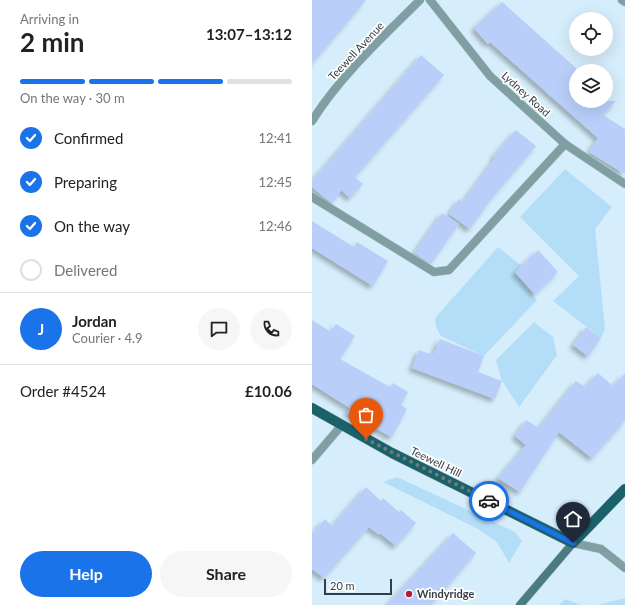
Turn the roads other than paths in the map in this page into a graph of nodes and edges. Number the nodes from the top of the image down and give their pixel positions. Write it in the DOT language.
graph roads {
  1 [pos="420,0"];
  2 [pos="430,0"];
  3 [pos="622,0"];
  4 [pos="625,2"];
  5 [pos="312,121"];
  6 [pos="565,144"];
  7 [pos="625,184"];
  8 [pos="312,196"];
  9 [pos="312,408"];
  10 [pos="341,426"];
  11 [pos="312,460"];
  12 [pos="625,489"];
  13 [pos="573,543"];
  14 [pos="625,568"];
  15 [pos="520,605"];
  1 -- 5 [label="street, Teewell Avenue"];
  2 -- 6 [label="street, Lydney Road"];
  3 -- 4 [label="street"];
  6 -- 7 [label="street, Lydney Road"];
  6 -- 8 [label="street"];
  9 -- 10 [label="main road, Teewell Hill"];
  10 -- 11 [label="street"];
  10 -- 13 [label="main road, Teewell Hill"];
  12 -- 13 [label="main road"];
  13 -- 14 [label="street"];
  13 -- 15 [label="main road"];
}
